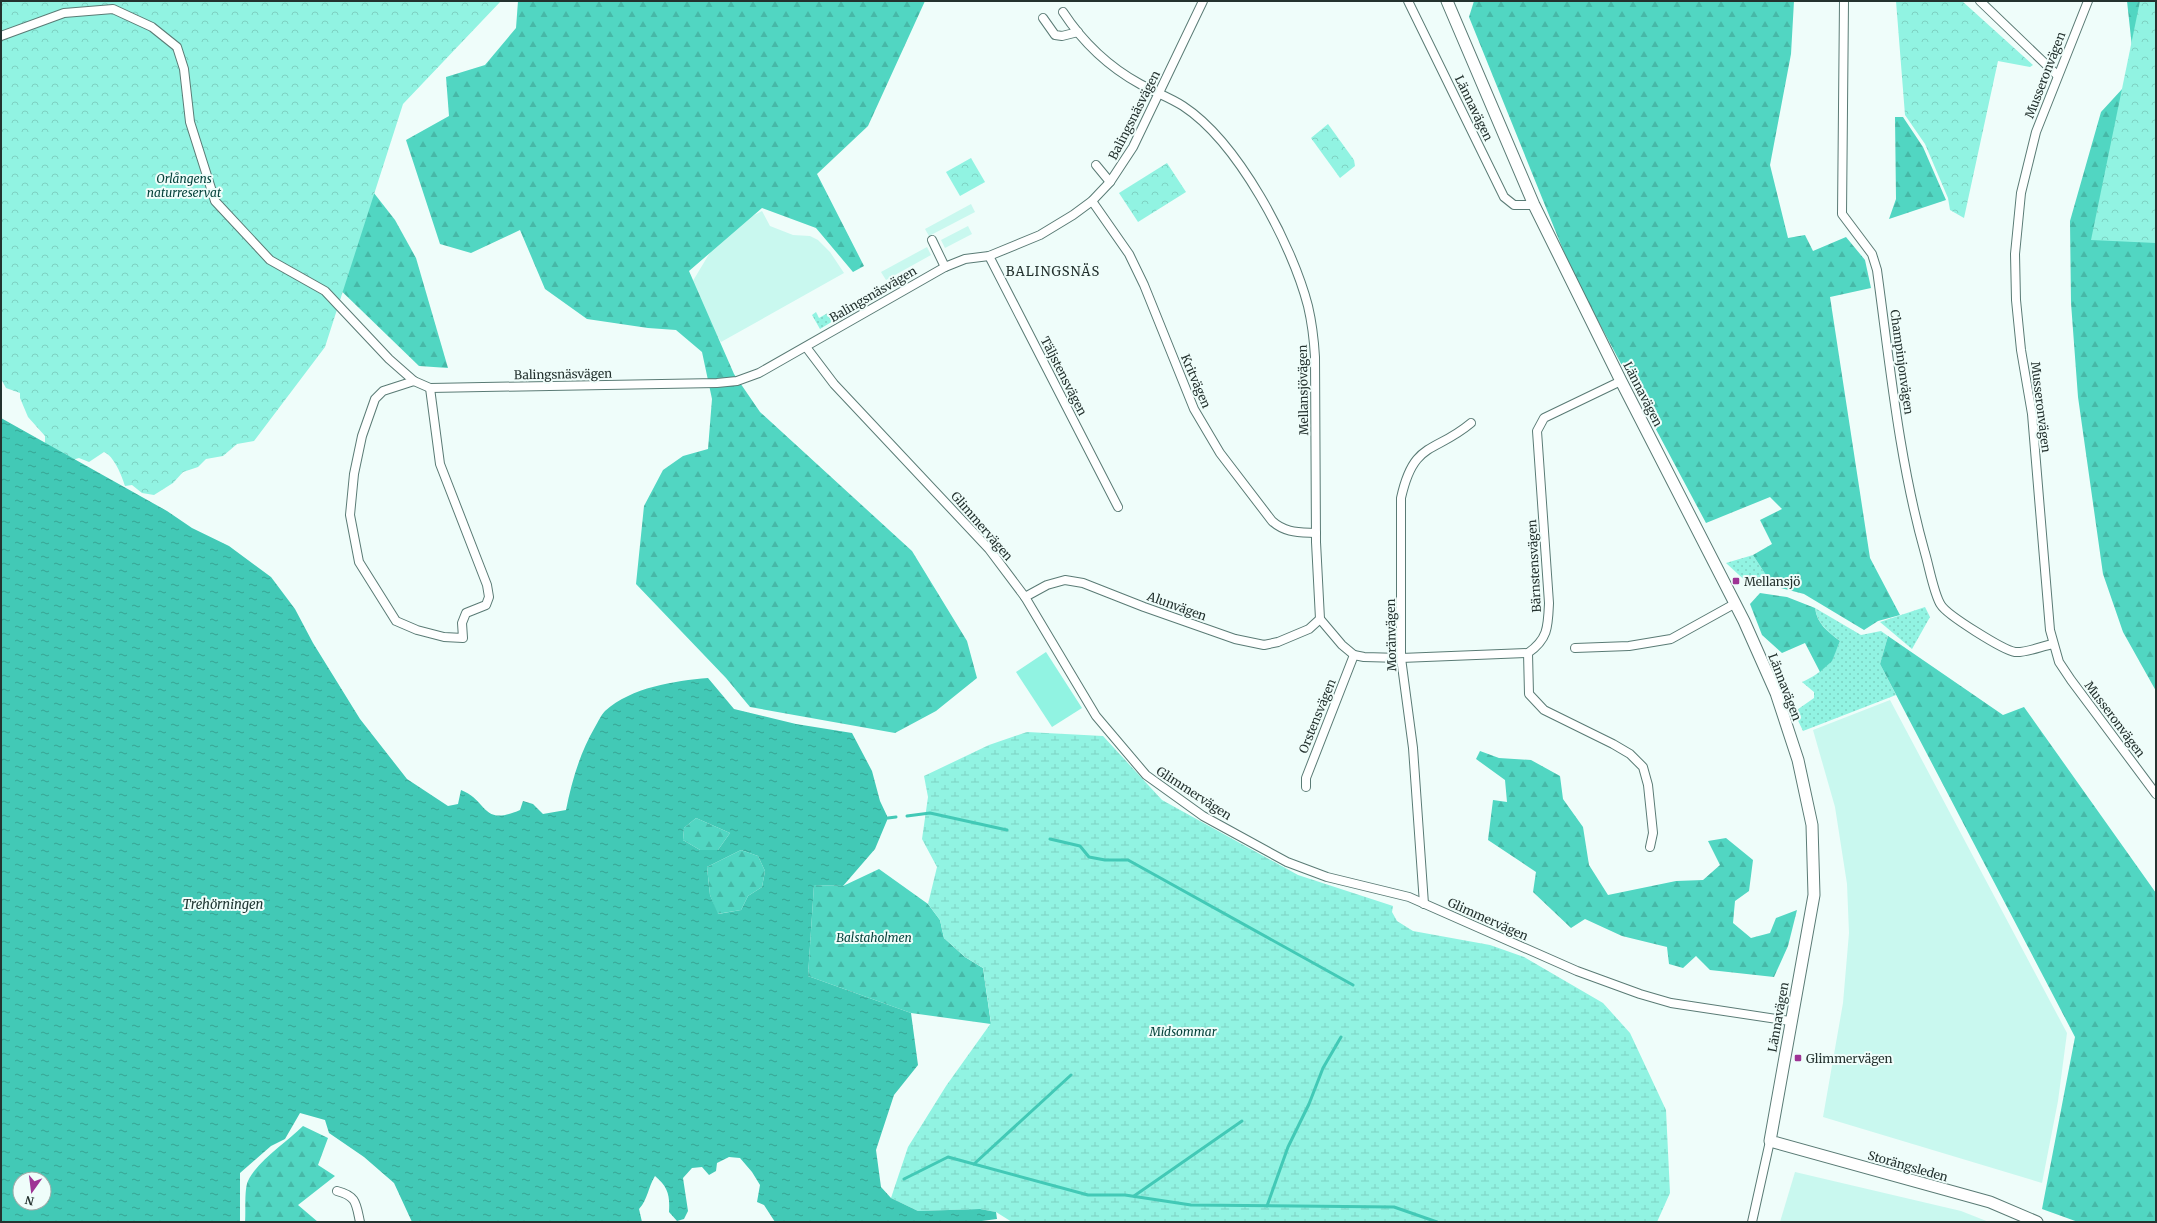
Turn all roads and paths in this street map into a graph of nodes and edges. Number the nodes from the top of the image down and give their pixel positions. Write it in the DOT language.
graph roads {
  1 [pos="1203,1"];
  2 [pos="1408,1"];
  3 [pos="1447,1"];
  4 [pos="1844,1"];
  5 [pos="1980,1"];
  6 [pos="2088,1"];
  7 [pos="1063,12"];
  8 [pos="1043,18"];
  9 [pos="1078,32"];
  10 [pos="1,36"];
  11 [pos="2058,75"];
  12 [pos="1158,93"];
  13 [pos="1096,165"];
  14 [pos="1110,182"];
  15 [pos="1092,201"];
  16 [pos="1534,205"];
  17 [pos="932,240"];
  18 [pos="990,256"];
  19 [pos="945,267"];
  20 [pos="806,347"];
  21 [pos="414,381"];
  22 [pos="1621,381"];
  23 [pos="430,388"];
  24 [pos="1471,422"];
  25 [pos="1118,507"];
  26 [pos="1316,532"];
  27 [pos="1025,597"];
  28 [pos="1736,603"];
  29 [pos="1320,619"];
  30 [pos="2053,644"];
  31 [pos="1575,648"];
  32 [pos="1528,653"];
  33 [pos="1354,655"];
  34 [pos="1401,658"];
  35 [pos="1306,787"];
  36 [pos="2156,794"];
  37 [pos="1650,847"];
  38 [pos="1424,904"];
  39 [pos="1790,1021"];
  40 [pos="1770,1141"];
  41 [pos="337,1191"];
  42 [pos="360,1222"];
  43 [pos="1752,1222"];
  44 [pos="2037,1222"];
  1 -- 12 [label="street, Balingsnäsvägen"];
  2 -- 16 [label="street, Lännavägen"];
  3 -- 16 [label="main road, Lännavägen"];
  4 -- 30 [label="street, Champinjonvägen"];
  5 -- 11 [label="street"];
  6 -- 11 [label="street, Musseronvägen"];
  7 -- 9 [label="street, Mellansjövägen"];
  8 -- 9 [label="street"];
  9 -- 12 [label="street, Mellansjövägen"];
  10 -- 21 [label="street, Balingsnäsvägen"];
  11 -- 30 [label="street, Musseronvägen"];
  12 -- 14 [label="street, Balingsnäsvägen"];
  12 -- 26 [label="street, Mellansjövägen"];
  13 -- 14 [label="street"];
  14 -- 15 [label="street, Balingsnäsvägen"];
  15 -- 18 [label="street, Balingsnäsvägen"];
  15 -- 26 [label="street, Kritvägen"];
  16 -- 22 [label="main road, Lännavägen"];
  17 -- 19 [label="street"];
  18 -- 19 [label="street, Balingsnäsvägen"];
  18 -- 25 [label="street, Täljstensvägen"];
  19 -- 20 [label="street, Balingsnäsvägen"];
  20 -- 23 [label="street, Balingsnäsvägen"];
  20 -- 27 [label="street, Glimmervägen"];
  21 -- 23 [label="street, Balingsnäsvägen"];
  21 -- 23 [label="street"];
  22 -- 28 [label="main road, Lännavägen"];
  22 -- 32 [label="street, Bärnstensvägen"];
  24 -- 34 [label="street, Moränvägen"];
  26 -- 29 [label="street, Mellansjövägen"];
  27 -- 29 [label="street, Alunvägen"];
  27 -- 38 [label="street, Glimmervägen"];
  28 -- 31 [label="street"];
  28 -- 39 [label="main road, Lännavägen"];
  29 -- 33 [label="street"];
  30 -- 36 [label="street, Musseronvägen"];
  32 -- 34 [label="street"];
  32 -- 37 [label="street"];
  33 -- 34 [label="street"];
  33 -- 35 [label="street, Orstensvägen"];
  34 -- 38 [label="street, Moränvägen"];
  38 -- 39 [label="street, Glimmervägen"];
  39 -- 40 [label="main road, Lännavägen"];
  40 -- 43 [label="street, Lännavägen"];
  40 -- 44 [label="main road, Storängsleden"];
  41 -- 42 [label="street"];
}
